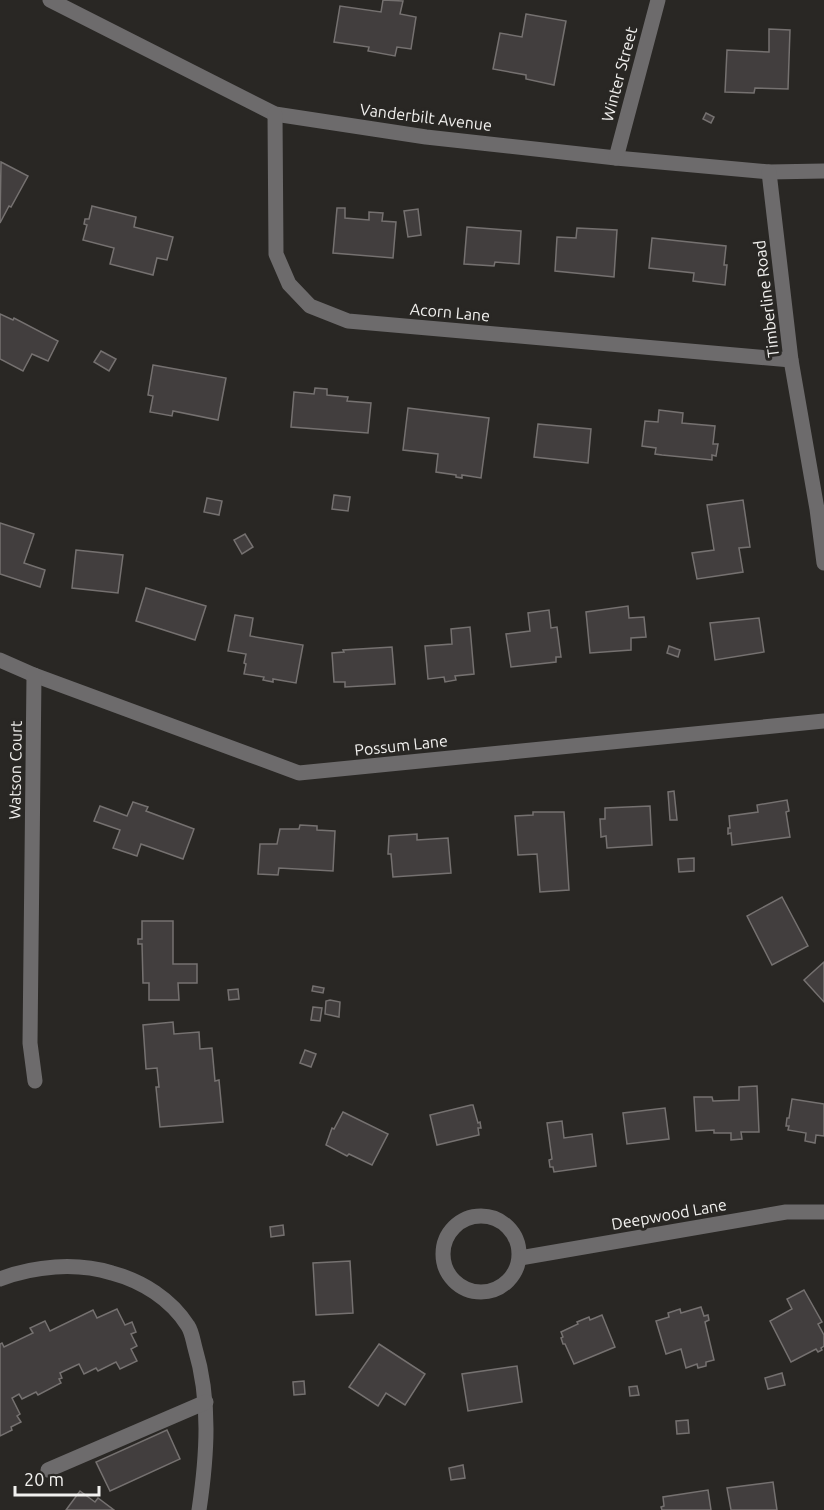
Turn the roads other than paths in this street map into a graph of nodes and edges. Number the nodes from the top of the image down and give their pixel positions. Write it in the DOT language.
graph roads {
  1 [pos="658,0"];
  2 [pos="55,1"];
  3 [pos="275,114"];
  4 [pos="616,158"];
  5 [pos="824,171"];
  6 [pos="769,172"];
  7 [pos="791,360"];
  8 [pos="824,563"];
  9 [pos="0,660"];
  10 [pos="34,675"];
  11 [pos="824,722"];
  12 [pos="35,1081"];
  13 [pos="824,1212"];
  14 [pos="520,1258"];
  15 [pos="0,1279"];
  16 [pos="206,1402"];
  17 [pos="48,1470"];
  18 [pos="198,1510"];
  1 -- 4 [label="street, Winter Street"];
  2 -- 3 [label="street, Vanderbilt Avenue"];
  3 -- 4 [label="street, Vanderbilt Avenue"];
  3 -- 7 [label="street, Acorn Lane"];
  4 -- 6 [label="street, Vanderbilt Avenue"];
  5 -- 6 [label="street, Vanderbilt Avenue"];
  6 -- 7 [label="street, Timberline Road"];
  7 -- 8 [label="street, Timberline Road"];
  9 -- 10 [label="street, Possum Lane"];
  10 -- 11 [label="street, Possum Lane"];
  10 -- 12 [label="street, Watson Court"];
  13 -- 14 [label="street, Deepwood Lane"];
  14 -- 14 [label="street"];
  15 -- 16 [label="street"];
  16 -- 17 [label="street"];
  16 -- 18 [label="street"];
}
